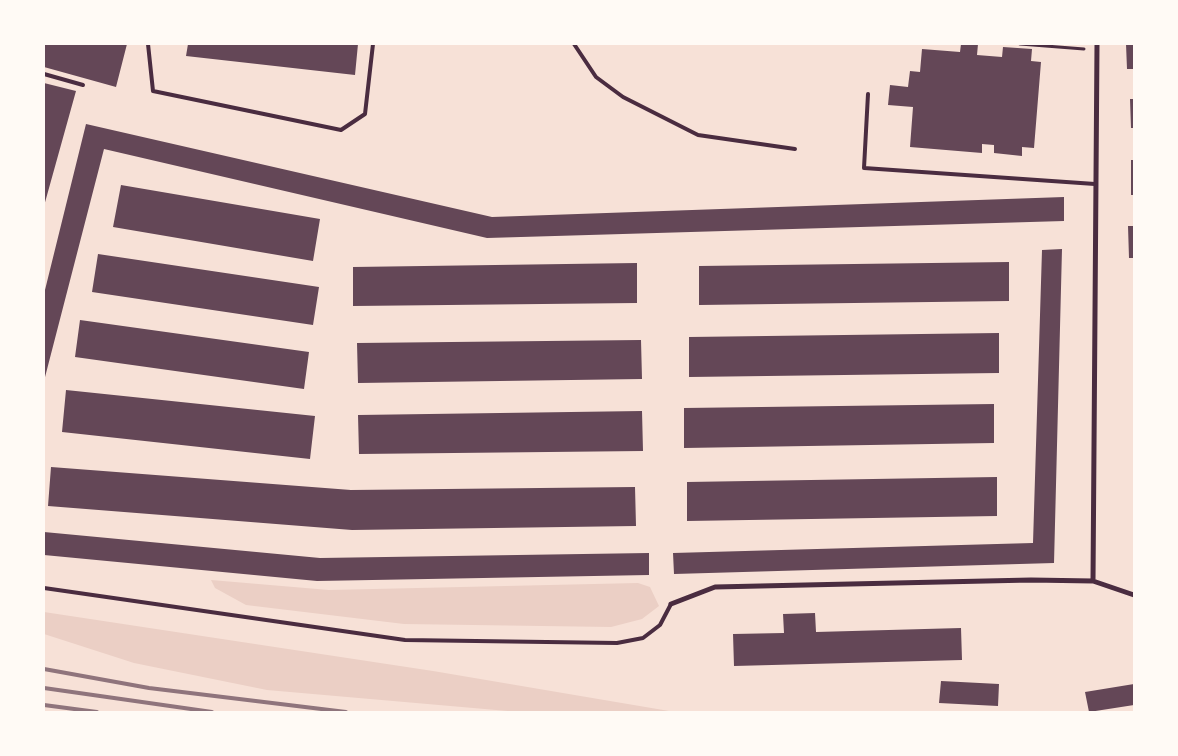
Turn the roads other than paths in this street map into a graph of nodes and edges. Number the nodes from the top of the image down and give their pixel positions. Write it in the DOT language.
graph roads {
  1 [pos="148,44"];
  2 [pos="374,44"];
  3 [pos="574,44"];
  4 [pos="1098,44"];
  5 [pos="44,74"];
  6 [pos="83,85"];
  7 [pos="868,94"];
  8 [pos="795,149"];
  9 [pos="1095,184"];
  10 [pos="1093,581"];
  11 [pos="44,588"];
  12 [pos="1134,594"];
  13 [pos="671,604"];
  1 -- 2 [label="lane"];
  3 -- 8 [label="lane"];
  4 -- 9 [label="street"];
  5 -- 6 [label="lane"];
  7 -- 9 [label="lane"];
  9 -- 10 [label="street"];
  10 -- 12 [label="street"];
  10 -- 13 [label="street"];
  11 -- 13 [label="lane"];
}
